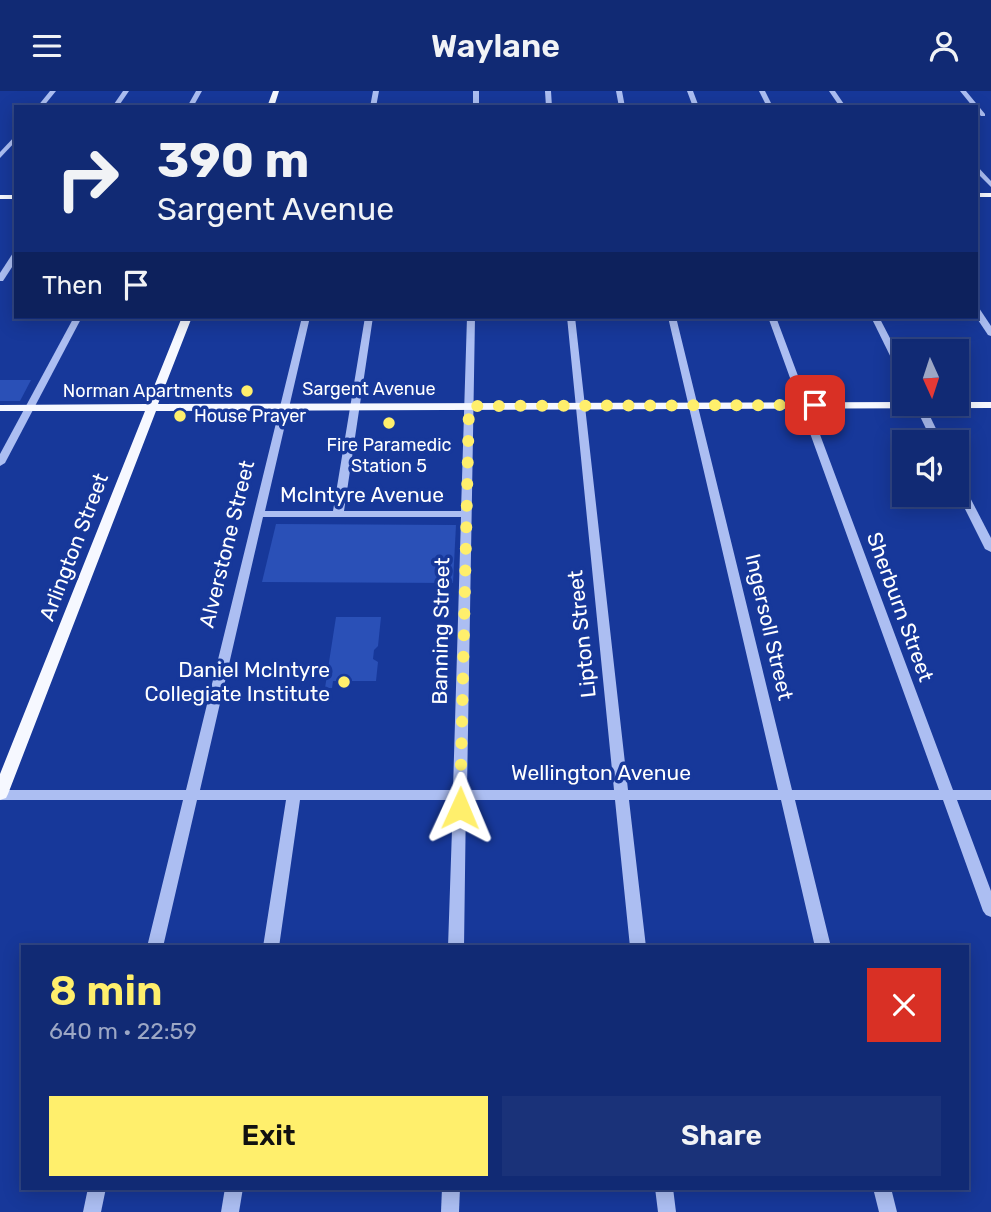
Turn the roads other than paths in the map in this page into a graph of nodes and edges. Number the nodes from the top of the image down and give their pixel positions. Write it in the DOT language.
graph roads {
  1 [pos="53,91"];
  2 [pos="963,91"];
  3 [pos="42,105"];
  4 [pos="975,105"];
  5 [pos="14,139"];
  6 [pos="0,156"];
  7 [pos="978,169"];
  8 [pos="991,185"];
  9 [pos="14,258"];
  10 [pos="0,279"];
  11 [pos="978,313"];
  12 [pos="77,319"];
  13 [pos="186,319"];
  14 [pos="306,319"];
  15 [pos="369,319"];
  16 [pos="471,319"];
  17 [pos="571,319"];
  18 [pos="672,319"];
  19 [pos="773,319"];
  20 [pos="876,319"];
  21 [pos="991,333"];
  22 [pos="892,350"];
  23 [pos="805,405"];
  24 [pos="892,405"];
  25 [pos="970,405"];
  26 [pos="991,405"];
  27 [pos="469,406"];
  28 [pos="581,406"];
  29 [pos="694,406"];
  30 [pos="152,407"];
  31 [pos="285,407"];
  32 [pos="355,407"];
  33 [pos="0,408"];
  34 [pos="29,408"];
  35 [pos="0,463"];
  36 [pos="969,506"];
  37 [pos="258,514"];
  38 [pos="338,514"];
  39 [pos="466,514"];
  40 [pos="991,549"];
  41 [pos="0,794"];
  42 [pos="294,794"];
  43 [pos="460,794"];
  44 [pos="622,794"];
  45 [pos="190,795"];
  46 [pos="950,795"];
  47 [pos="991,795"];
  48 [pos="786,796"];
  49 [pos="991,911"];
  50 [pos="155,945"];
  51 [pos="271,945"];
  52 [pos="456,945"];
  53 [pos="638,945"];
  54 [pos="823,945"];
  55 [pos="97,1190"];
  56 [pos="234,1190"];
  57 [pos="451,1190"];
  58 [pos="664,1190"];
  59 [pos="883,1190"];
  60 [pos="92,1212"];
  61 [pos="230,1212"];
  62 [pos="450,1212"];
  63 [pos="667,1212"];
  64 [pos="888,1212"];
  1 -- 3 [label="street"];
  2 -- 4 [label="street"];
  5 -- 6 [label="street"];
  7 -- 8 [label="street"];
  9 -- 10 [label="street"];
  11 -- 21 [label="street"];
  12 -- 34 [label="street"];
  13 -- 30 [label="main road, Arlington Street"];
  14 -- 31 [label="street, Alverstone Street"];
  15 -- 32 [label="street"];
  16 -- 27 [label="street, Banning Street"];
  17 -- 28 [label="street, Lipton Street"];
  18 -- 29 [label="street, Ingersoll Street"];
  19 -- 23 [label="street, Sherburn Street"];
  20 -- 22 [label="street"];
  23 -- 24 [label="main road, Sargent Avenue"];
  23 -- 29 [label="main road, Sargent Avenue"];
  23 -- 46 [label="street, Sherburn Street"];
  25 -- 26 [label="main road, Sargent Avenue"];
  27 -- 28 [label="main road, Sargent Avenue"];
  27 -- 32 [label="main road, Sargent Avenue"];
  27 -- 39 [label="street, Banning Street"];
  28 -- 29 [label="main road, Sargent Avenue"];
  28 -- 44 [label="street, Lipton Street"];
  29 -- 48 [label="street, Ingersoll Street"];
  30 -- 31 [label="main road, Sargent Avenue"];
  30 -- 34 [label="main road, Sargent Avenue"];
  30 -- 41 [label="main road, Arlington Street"];
  31 -- 32 [label="main road, Sargent Avenue"];
  31 -- 37 [label="street, Alverstone Street"];
  32 -- 38 [label="street"];
  33 -- 34 [label="main road, Sargent Avenue"];
  34 -- 35 [label="street"];
  36 -- 40 [label="street"];
  37 -- 38 [label="street, McIntyre Avenue"];
  37 -- 45 [label="street, Alverstone Street"];
  38 -- 39 [label="street, McIntyre Avenue"];
  39 -- 43 [label="street, Banning Street"];
  41 -- 45 [label="street, Wellington Avenue"];
  42 -- 43 [label="street, Wellington Avenue"];
  42 -- 45 [label="street, Wellington Avenue"];
  42 -- 51 [label="street"];
  43 -- 44 [label="street, Wellington Avenue"];
  43 -- 52 [label="street, Banning Street"];
  44 -- 48 [label="street, Wellington Avenue"];
  44 -- 53 [label="street, Lipton Street"];
  45 -- 50 [label="street, Alverstone Street"];
  46 -- 47 [label="street, Wellington Avenue"];
  46 -- 48 [label="street, Wellington Avenue"];
  46 -- 49 [label="street, Sherburn Street"];
  48 -- 54 [label="street, Ingersoll Street"];
  55 -- 60 [label="street"];
  56 -- 61 [label="street"];
  57 -- 62 [label="street"];
  58 -- 63 [label="street"];
  59 -- 64 [label="street"];
}
